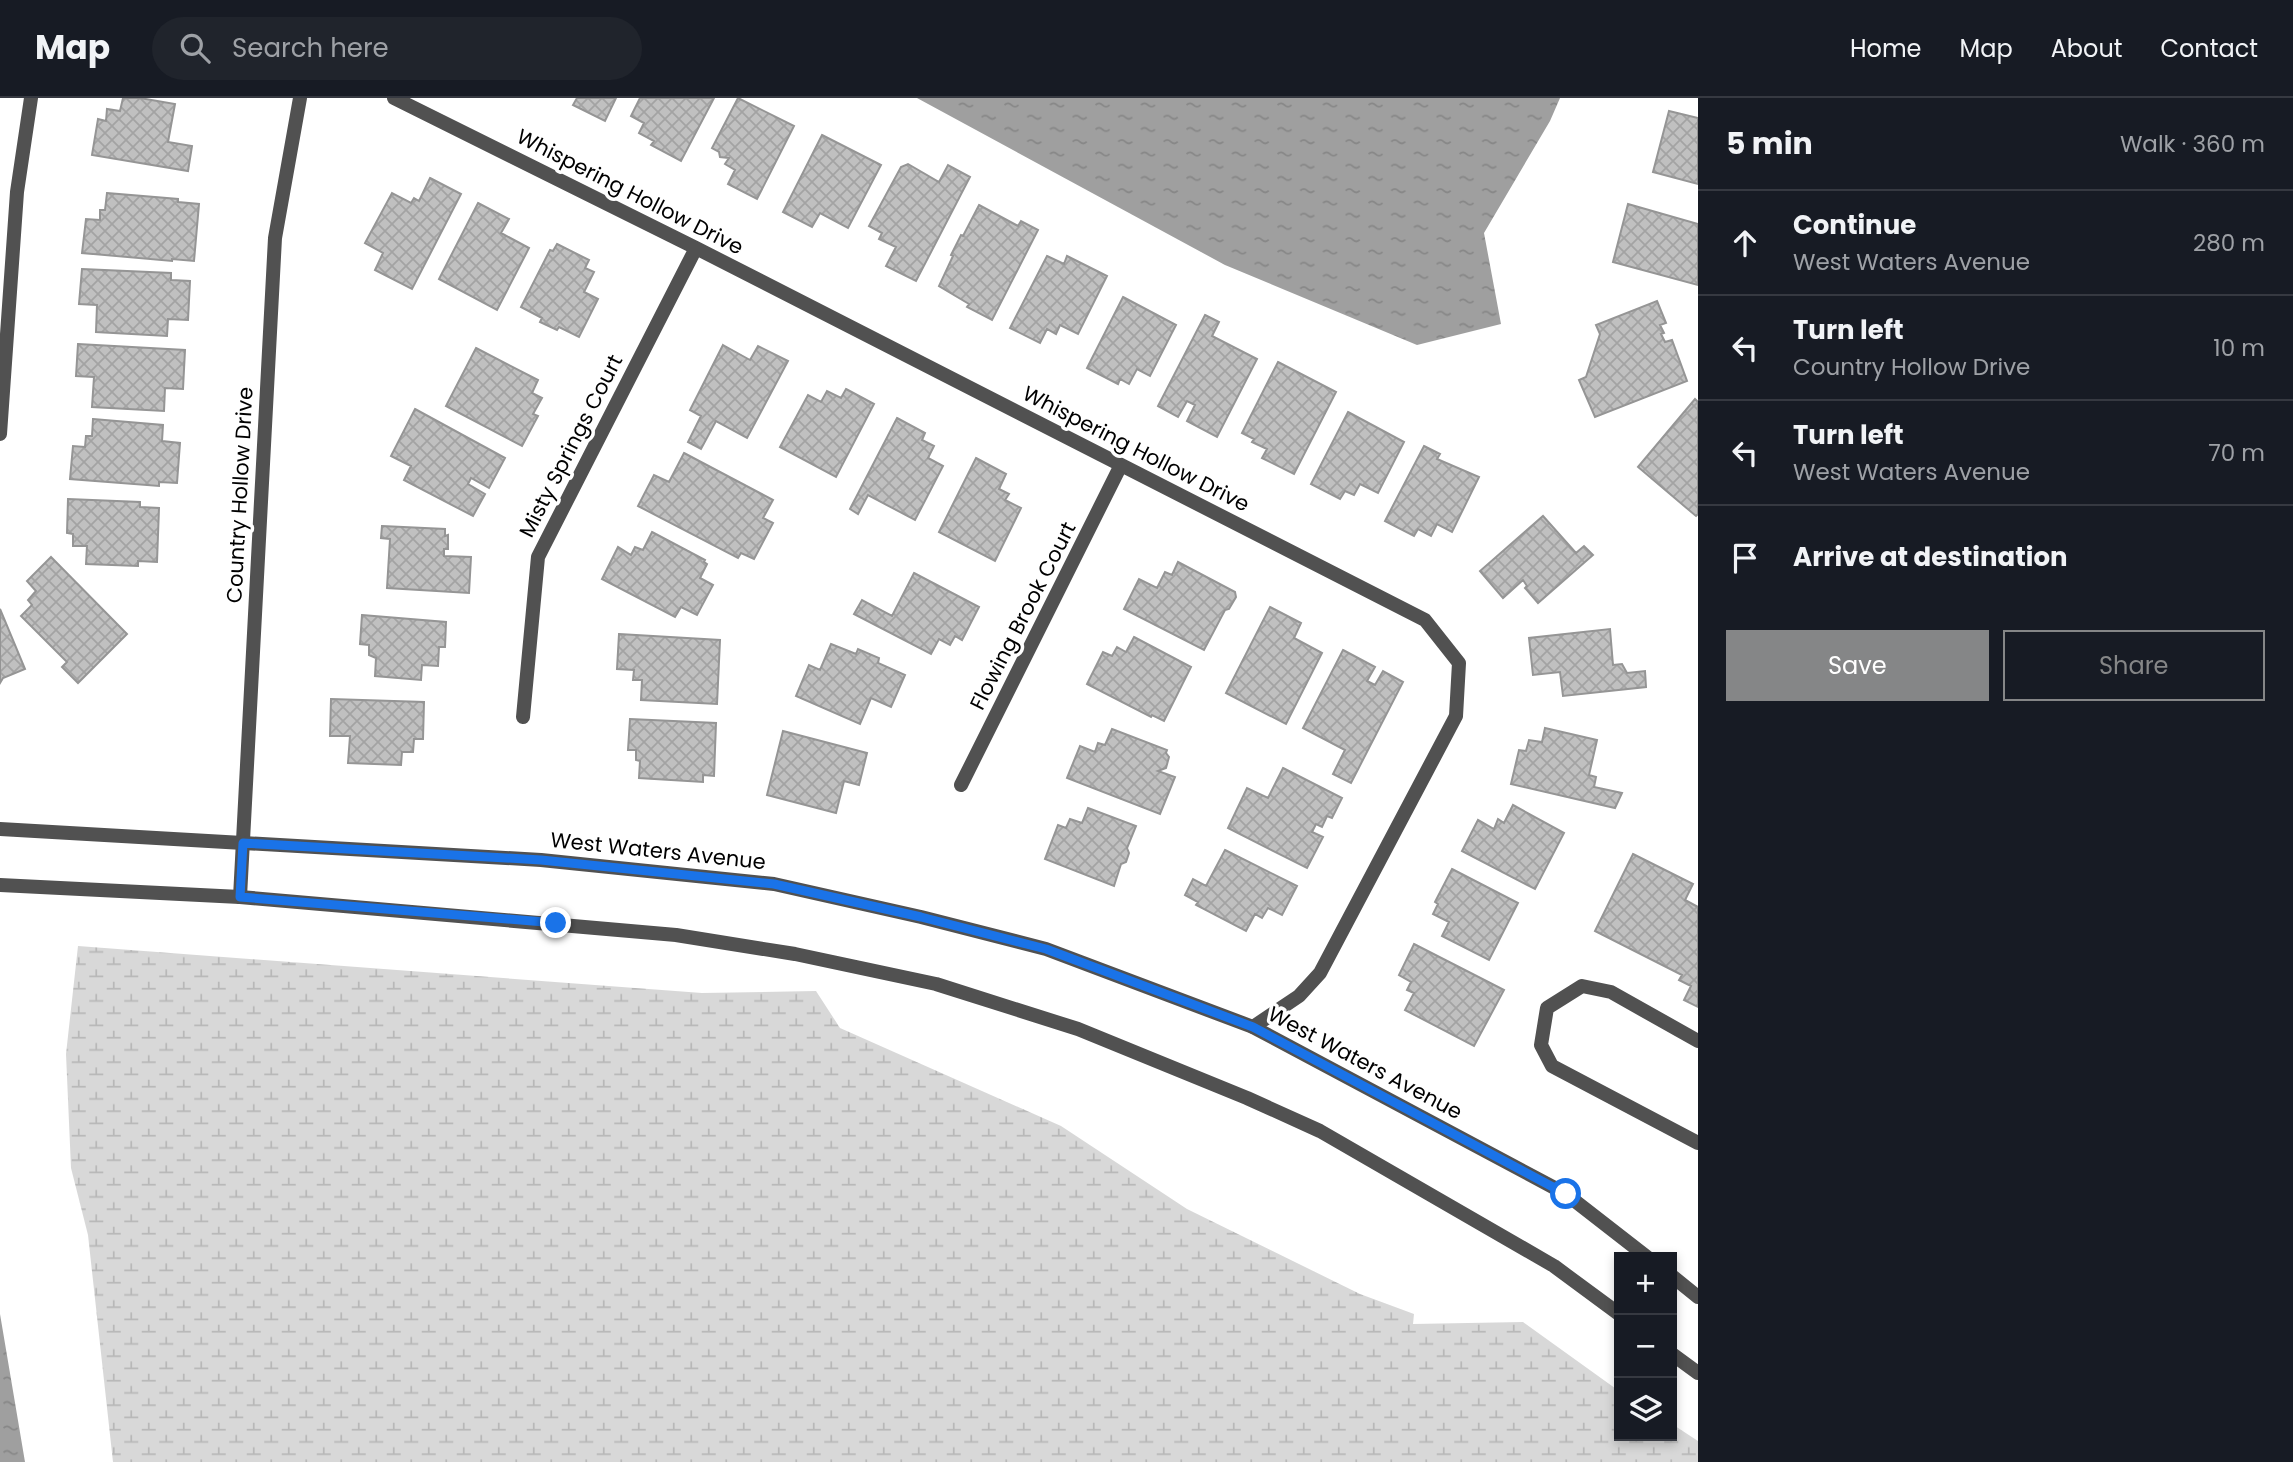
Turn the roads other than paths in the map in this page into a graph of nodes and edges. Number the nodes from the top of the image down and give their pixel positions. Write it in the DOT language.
graph roads {
  1 [pos="31,98"];
  2 [pos="300,98"];
  3 [pos="394,98"];
  4 [pos="696,248"];
  5 [pos="0,434"];
  6 [pos="1121,465"];
  7 [pos="523,717"];
  8 [pos="961,785"];
  9 [pos="0,829"];
  10 [pos="243,843"];
  11 [pos="0,884"];
  12 [pos="240,897"];
  13 [pos="1253,1027"];
  14 [pos="1698,1041"];
  15 [pos="1698,1143"];
  16 [pos="1641,1252"];
  17 [pos="1677,1280"];
  18 [pos="1698,1297"];
  19 [pos="1614,1310"];
  20 [pos="1677,1357"];
  21 [pos="1698,1373"];
  1 -- 5 [label="street"];
  2 -- 10 [label="street, Country Hollow Drive"];
  3 -- 4 [label="street, Whispering Hollow Drive"];
  4 -- 6 [label="street, Whispering Hollow Drive"];
  4 -- 7 [label="street, Misty Springs Court"];
  6 -- 8 [label="street, Flowing Brook Court"];
  6 -- 13 [label="street, Whispering Hollow Drive"];
  9 -- 10 [label="street, West Waters Avenue"];
  10 -- 12 [label="street, Country Hollow Drive"];
  10 -- 13 [label="street, West Waters Avenue"];
  11 -- 12 [label="street"];
  12 -- 19 [label="street"];
  13 -- 16 [label="street, West Waters Avenue"];
  14 -- 15 [label="street"];
  17 -- 18 [label="street"];
  20 -- 21 [label="street"];
}
